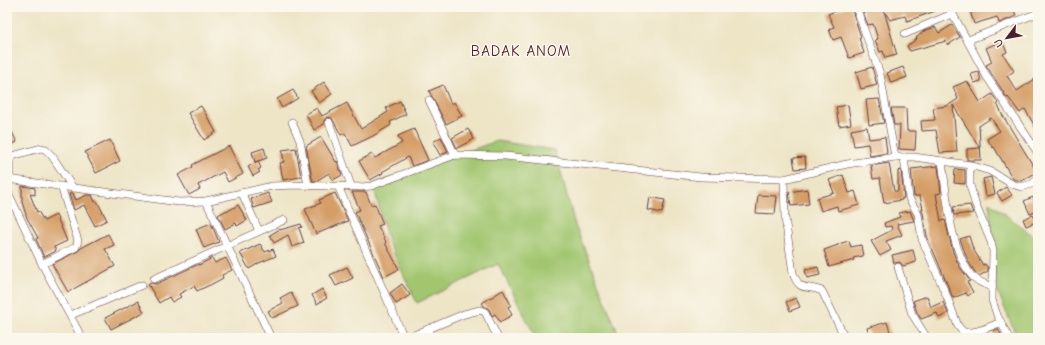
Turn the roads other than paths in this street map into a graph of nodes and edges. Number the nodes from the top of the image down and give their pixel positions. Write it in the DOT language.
graph roads {
  1 [pos="856,7"];
  2 [pos="951,10"];
  3 [pos="1038,13"];
  4 [pos="906,34"];
  5 [pos="968,40"];
  6 [pos="428,100"];
  7 [pos="292,122"];
  8 [pos="329,122"];
  9 [pos="1038,153"];
  10 [pos="455,155"];
  11 [pos="895,157"];
  12 [pos="904,157"];
  13 [pos="942,161"];
  14 [pos="970,165"];
  15 [pos="784,179"];
  16 [pos="1038,179"];
  17 [pos="9,180"];
  18 [pos="308,185"];
  19 [pos="62,186"];
  20 [pos="338,186"];
  21 [pos="350,186"];
  22 [pos="73,188"];
  23 [pos="7,190"];
  24 [pos="242,193"];
  25 [pos="206,201"];
  26 [pos="284,220"];
  27 [pos="259,231"];
  28 [pos="227,245"];
  29 [pos="42,264"];
  30 [pos="898,267"];
  31 [pos="154,279"];
  32 [pos="142,285"];
  33 [pos="992,287"];
  34 [pos="71,316"];
  35 [pos="1001,322"];
  36 [pos="428,329"];
  37 [pos="82,338"];
  38 [pos="271,338"];
  39 [pos="405,338"];
  40 [pos="432,338"];
  41 [pos="498,338"];
  42 [pos="845,338"];
  43 [pos="927,338"];
  44 [pos="1009,338"];
  1 -- 11 [label="street"];
  2 -- 4 [label="street"];
  2 -- 5 [label="street"];
  3 -- 5 [label="street"];
  5 -- 9 [label="street"];
  6 -- 10 [label="street"];
  7 -- 18 [label="street"];
  8 -- 21 [label="street"];
  10 -- 15 [label="street"];
  10 -- 21 [label="street"];
  11 -- 12 [label="street"];
  11 -- 15 [label="street"];
  12 -- 13 [label="street"];
  12 -- 35 [label="street"];
  13 -- 14 [label="street"];
  13 -- 33 [label="street"];
  14 -- 16 [label="street"];
  14 -- 33 [label="street"];
  15 -- 42 [label="street"];
  17 -- 19 [label="street"];
  17 -- 22 [label="street"];
  18 -- 20 [label="street"];
  18 -- 24 [label="street"];
  19 -- 22 [label="street"];
  19 -- 29 [label="street"];
  20 -- 21 [label="street"];
  20 -- 39 [label="street"];
  22 -- 25 [label="street"];
  23 -- 29 [label="street"];
  24 -- 25 [label="street"];
  24 -- 27 [label="street"];
  25 -- 28 [label="street"];
  26 -- 27 [label="street"];
  27 -- 28 [label="street"];
  28 -- 31 [label="street"];
  28 -- 38 [label="street"];
  29 -- 34 [label="street"];
  30 -- 43 [label="street"];
  32 -- 34 [label="street"];
  33 -- 35 [label="street"];
  34 -- 37 [label="street"];
  35 -- 44 [label="street"];
  36 -- 39 [label="street"];
  36 -- 40 [label="street"];
  36 -- 41 [label="street"];
}
